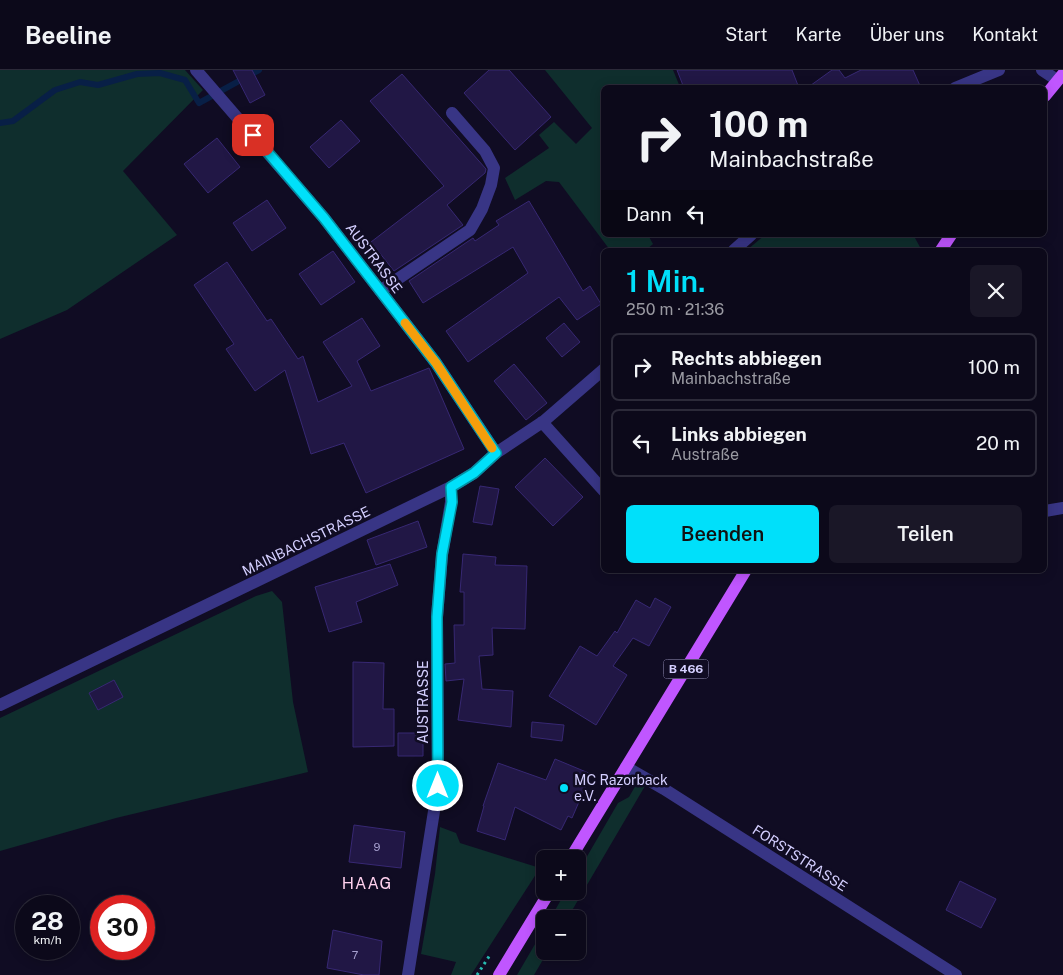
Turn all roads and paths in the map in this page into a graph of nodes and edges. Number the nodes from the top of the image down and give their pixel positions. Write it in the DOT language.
graph roads {
  1 [pos="196,70"];
  2 [pos="999,70"];
  3 [pos="1042,70"];
  4 [pos="1060,77"];
  5 [pos="963,85"];
  6 [pos="1047,93"];
  7 [pos="452,113"];
  8 [pos="749,237"];
  9 [pos="950,237"];
  10 [pos="736,248"];
  11 [pos="942,248"];
  12 [pos="380,291"];
  13 [pos="601,372"];
  14 [pos="542,422"];
  15 [pos="496,453"];
  16 [pos="451,487"];
  17 [pos="601,488"];
  18 [pos="1063,508"];
  19 [pos="1047,511"];
  20 [pos="744,573"];
  21 [pos="0,705"];
  22 [pos="626,767"];
  23 [pos="575,850"];
  24 [pos="545,900"];
  25 [pos="408,975"];
  26 [pos="499,975"];
  27 [pos="956,975"];
  1 -- 12 [label="street, AUSTRASSE"];
  2 -- 5 [label="street"];
  3 -- 4 [label="street"];
  4 -- 6 [label="main road"];
  7 -- 12 [label="street"];
  8 -- 10 [label="street"];
  9 -- 11 [label="main road"];
  12 -- 15 [label="street, AUSTRASSE"];
  13 -- 14 [label="street, MAINBACHSTRASSE"];
  14 -- 15 [label="street, MAINBACHSTRASSE"];
  14 -- 17 [label="street"];
  15 -- 16 [label="street, MAINBACHSTRASSE"];
  16 -- 21 [label="street, MAINBACHSTRASSE"];
  16 -- 25 [label="street, AUSTRASSE"];
  18 -- 19 [label="street"];
  20 -- 22 [label="main road, B 466"];
  22 -- 23 [label="main road, B 466"];
  22 -- 27 [label="street, FORSTSTRASSE"];
  24 -- 26 [label="main road"];
}
